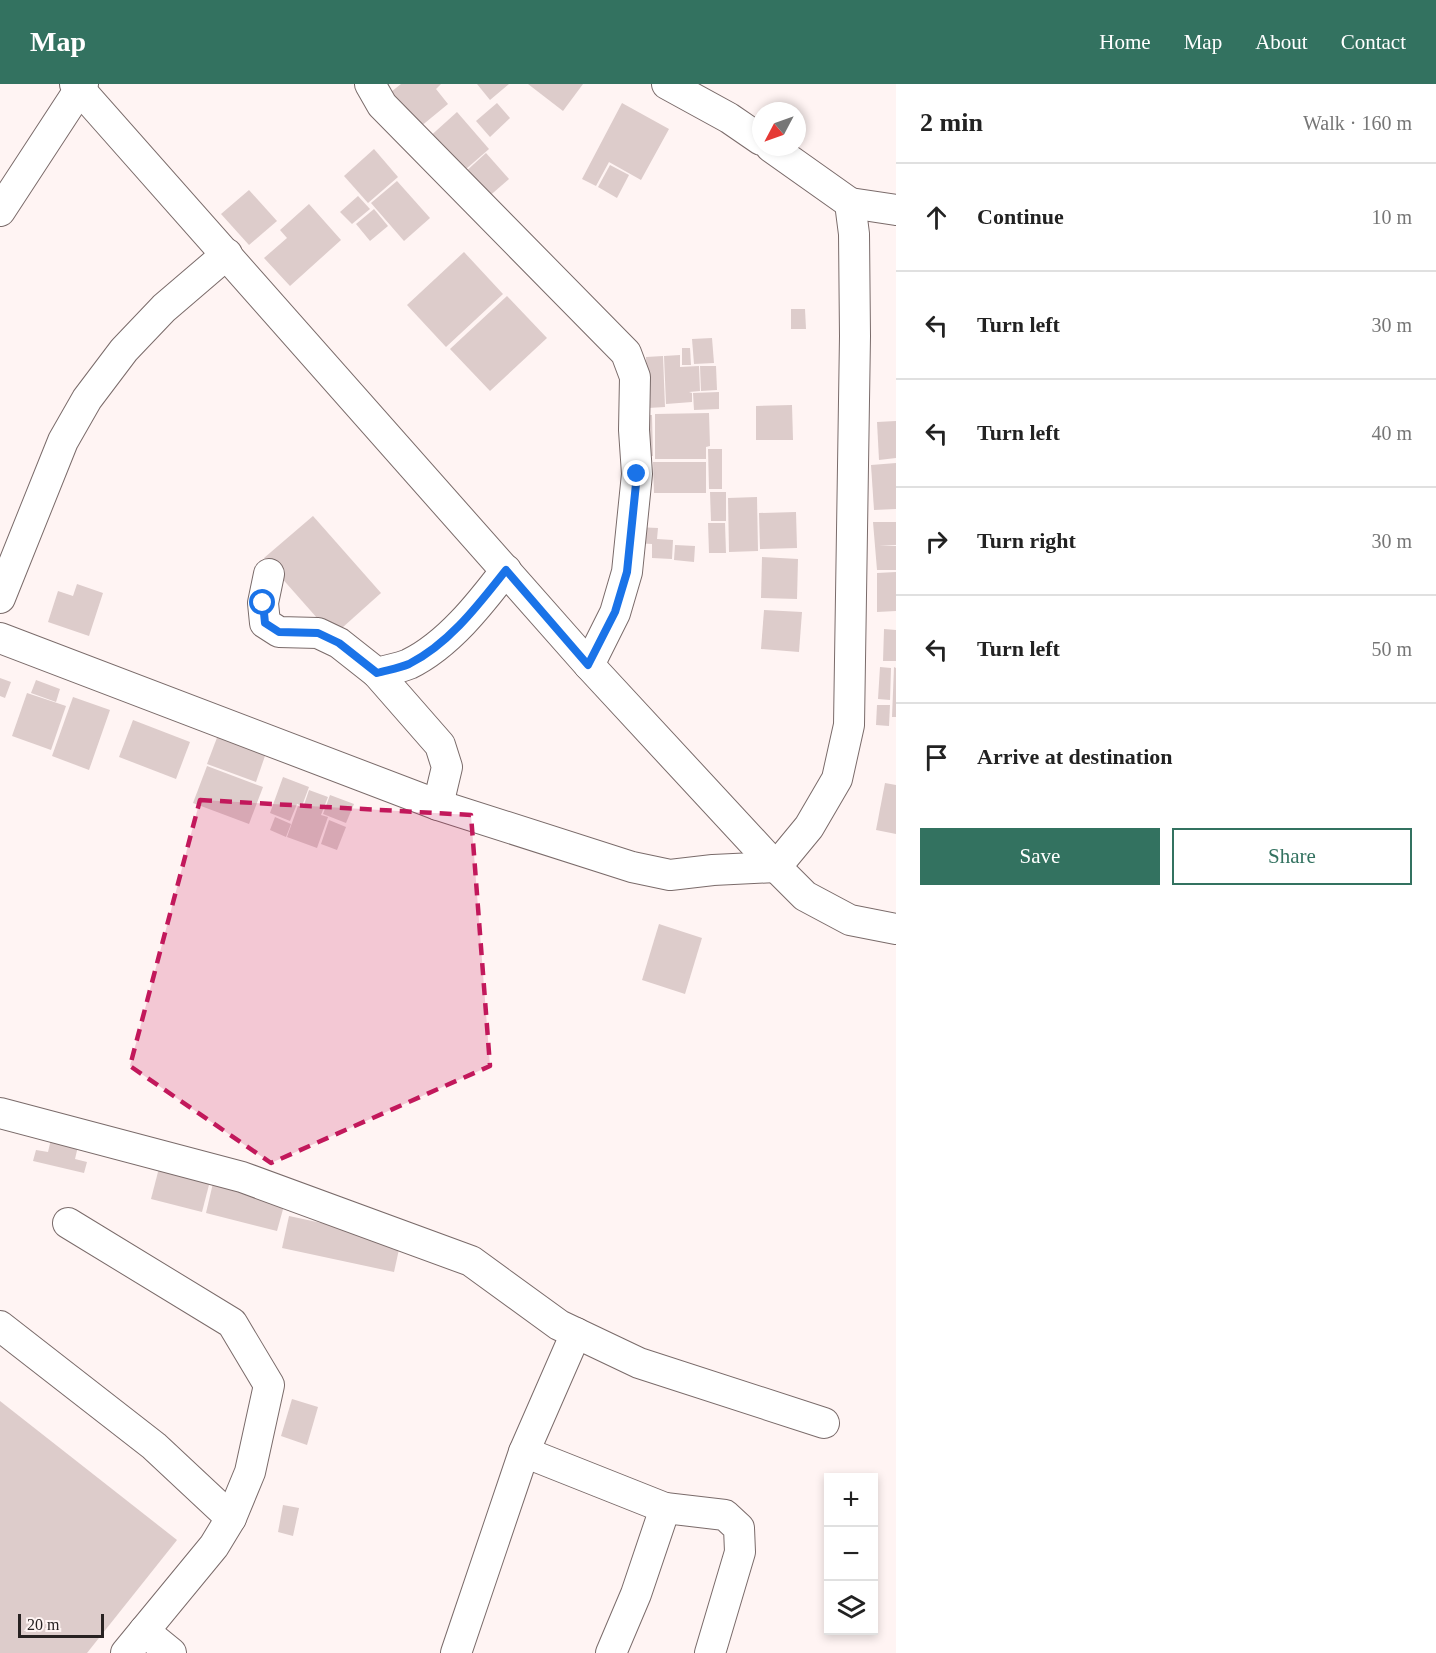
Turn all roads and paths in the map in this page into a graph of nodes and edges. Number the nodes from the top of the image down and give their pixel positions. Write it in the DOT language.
graph roads {
  1 [pos="370,84"];
  2 [pos="667,84"];
  3 [pos="80,85"];
  4 [pos="752,134"];
  5 [pos="784,156"];
  6 [pos="850,203"];
  7 [pos="896,210"];
  8 [pos="0,211"];
  9 [pos="227,254"];
  10 [pos="506,570"];
  11 [pos="269,574"];
  12 [pos="0,598"];
  13 [pos="0,638"];
  14 [pos="588,665"];
  15 [pos="377,673"];
  16 [pos="438,805"];
  17 [pos="776,867"];
  18 [pos="896,929"];
  19 [pos="0,1113"];
  20 [pos="68,1223"];
  21 [pos="0,1326"];
  22 [pos="576,1333"];
  23 [pos="825,1423"];
  24 [pos="524,1452"];
  25 [pos="665,1508"];
  26 [pos="231,1518"];
  27 [pos="135,1642"];
  28 [pos="171,1653"];
  29 [pos="456,1653"];
  30 [pos="611,1653"];
  31 [pos="710,1653"];
  1 -- 14 [label="street"];
  2 -- 4 [label="street"];
  3 -- 8 [label="street"];
  3 -- 9 [label="street"];
  5 -- 6 [label="street"];
  6 -- 7 [label="street"];
  6 -- 17 [label="street"];
  9 -- 10 [label="street"];
  9 -- 12 [label="street"];
  10 -- 14 [label="street"];
  10 -- 15 [label="street"];
  11 -- 15 [label="street"];
  13 -- 16 [label="street"];
  14 -- 17 [label="street"];
  15 -- 16 [label="street"];
  16 -- 17 [label="street"];
  17 -- 18 [label="street"];
  19 -- 22 [label="street"];
  20 -- 26 [label="street"];
  21 -- 26 [label="street"];
  22 -- 23 [label="street"];
  22 -- 24 [label="street"];
  24 -- 25 [label="street"];
  24 -- 29 [label="street"];
  25 -- 30 [label="street"];
  25 -- 31 [label="street"];
  26 -- 27 [label="street"];
  27 -- 28 [label="street"];
}
